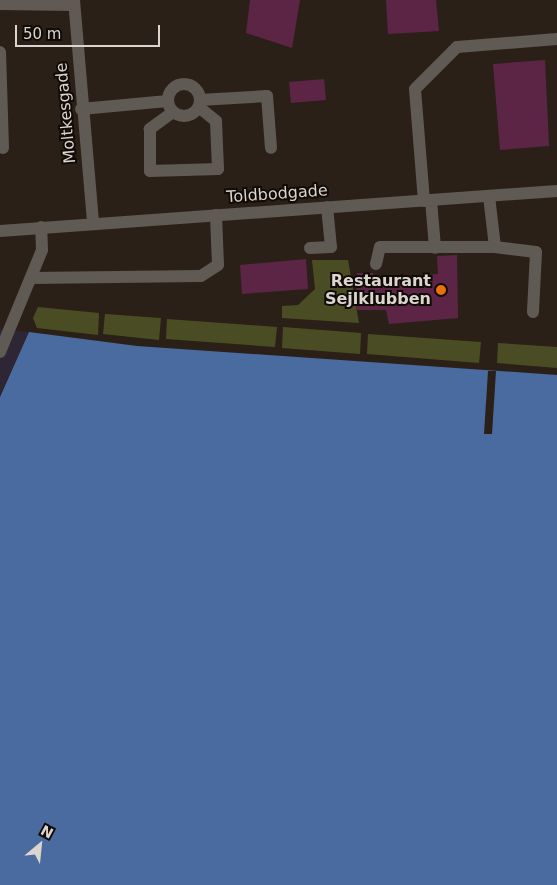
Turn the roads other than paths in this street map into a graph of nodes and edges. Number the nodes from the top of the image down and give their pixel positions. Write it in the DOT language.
graph roads {
  1 [pos="74,3"];
  2 [pos="0,4"];
  3 [pos="557,39"];
  4 [pos="0,52"];
  5 [pos="199,104"];
  6 [pos="170,107"];
  7 [pos="81,109"];
  8 [pos="3,148"];
  9 [pos="271,148"];
  10 [pos="557,191"];
  11 [pos="489,196"];
  12 [pos="428,200"];
  13 [pos="327,207"];
  14 [pos="216,215"];
  15 [pos="93,223"];
  16 [pos="41,227"];
  17 [pos="0,231"];
  18 [pos="495,247"];
  19 [pos="310,248"];
  20 [pos="435,248"];
  21 [pos="376,264"];
  22 [pos="30,278"];
  23 [pos="533,312"];
  24 [pos="0,352"];
  1 -- 2 [label="street"];
  1 -- 7 [label="street, Moltkesgade"];
  3 -- 12 [label="street"];
  4 -- 8 [label="street"];
  5 -- 6 [label="street"];
  5 -- 6 [label="street"];
  5 -- 6 [label="street"];
  5 -- 9 [label="street"];
  6 -- 7 [label="street"];
  7 -- 15 [label="street, Moltkesgade"];
  10 -- 11 [label="street, Toldbodgade"];
  11 -- 12 [label="street, Toldbodgade"];
  11 -- 18 [label="street"];
  12 -- 13 [label="street, Toldbodgade"];
  12 -- 20 [label="street"];
  13 -- 14 [label="street, Toldbodgade"];
  13 -- 19 [label="street"];
  14 -- 15 [label="street, Toldbodgade"];
  14 -- 22 [label="street"];
  15 -- 16 [label="street, Toldbodgade"];
  16 -- 17 [label="street, Toldbodgade"];
  16 -- 22 [label="street"];
  18 -- 20 [label="street"];
  18 -- 23 [label="street"];
  20 -- 21 [label="street"];
  22 -- 24 [label="street"];
}
